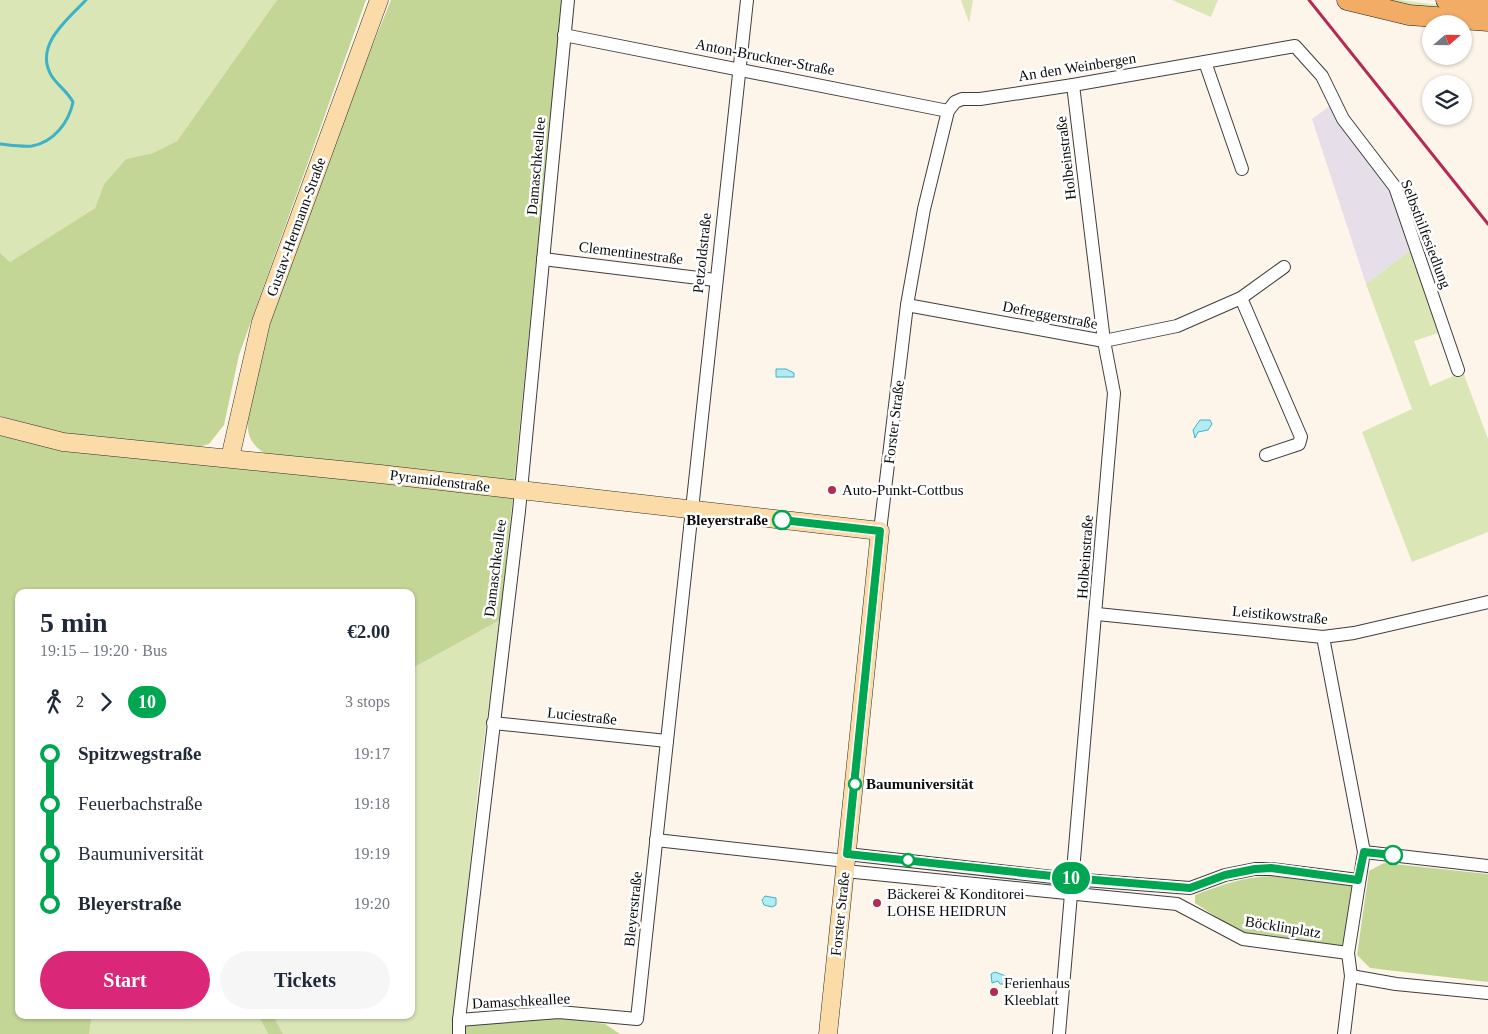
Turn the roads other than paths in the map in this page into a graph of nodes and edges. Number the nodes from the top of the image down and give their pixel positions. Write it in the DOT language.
graph roads {
  1 [pos="380,0"];
  2 [pos="568,0"];
  3 [pos="747,0"];
  4 [pos="1348,0"];
  5 [pos="1446,0"];
  6 [pos="1488,3"];
  7 [pos="1488,22"];
  8 [pos="564,35"];
  9 [pos="1294,46"];
  10 [pos="1205,62"];
  11 [pos="740,69"];
  12 [pos="1074,85"];
  13 [pos="952,106"];
  14 [pos="1242,169"];
  15 [pos="543,259"];
  16 [pos="1284,267"];
  17 [pos="715,280"];
  18 [pos="1241,298"];
  19 [pos="907,305"];
  20 [pos="1104,341"];
  21 [pos="1458,370"];
  22 [pos="0,426"];
  23 [pos="1266,456"];
  24 [pos="230,458"];
  25 [pos="521,491"];
  26 [pos="692,511"];
  27 [pos="880,531"];
  28 [pos="1488,602"];
  29 [pos="1097,614"];
  30 [pos="1323,638"];
  31 [pos="493,723"];
  32 [pos="667,742"];
  33 [pos="656,840"];
  34 [pos="1364,852"];
  35 [pos="846,862"];
  36 [pos="1488,866"];
  37 [pos="1071,878"];
  38 [pos="1358,880"];
  39 [pos="1070,894"];
  40 [pos="1348,953"];
  41 [pos="1350,976"];
  42 [pos="1488,993"];
  43 [pos="639,1012"];
  44 [pos="459,1020"];
  45 [pos="459,1034"];
  46 [pos="828,1034"];
  47 [pos="1059,1034"];
  48 [pos="1344,1034"];
  1 -- 24 [label="main road, Gustav-Hermann-Straße"];
  2 -- 8 [label="street, Damaschkeallee"];
  3 -- 11 [label="street, Petzoldstraße"];
  4 -- 7 [label="main road"];
  5 -- 6 [label="main road"];
  8 -- 11 [label="street, Anton-Bruckner-Straße"];
  8 -- 15 [label="street, Damaschkeallee"];
  9 -- 10 [label="street, An den Weinbergen"];
  9 -- 21 [label="street, Selbsthilfesiedlung"];
  10 -- 12 [label="street, An den Weinbergen"];
  10 -- 14 [label="street"];
  11 -- 13 [label="street, Anton-Bruckner-Straße"];
  11 -- 17 [label="street, Petzoldstraße"];
  12 -- 13 [label="street, An den Weinbergen"];
  12 -- 20 [label="street, Holbeinstraße"];
  13 -- 19 [label="street, Forster Straße"];
  15 -- 17 [label="street, Clementinestraße"];
  15 -- 25 [label="street, Damaschkeallee"];
  16 -- 18 [label="street, Defreggerstraße"];
  17 -- 26 [label="street, Petzoldstraße"];
  18 -- 20 [label="street, Defreggerstraße"];
  18 -- 23 [label="street"];
  19 -- 20 [label="street, Defreggerstraße"];
  19 -- 27 [label="street, Forster Straße"];
  20 -- 29 [label="street, Holbeinstraße"];
  22 -- 24 [label="main road, Pyramidenstraße"];
  24 -- 25 [label="main road, Pyramidenstraße"];
  25 -- 26 [label="main road, Pyramidenstraße"];
  25 -- 31 [label="street, Damaschkeallee"];
  26 -- 27 [label="main road, Pyramidenstraße"];
  26 -- 32 [label="street, Bleyerstraße"];
  27 -- 35 [label="main road, Forster Straße"];
  28 -- 30 [label="street, Leistikowstraße"];
  29 -- 30 [label="street, Leistikowstraße"];
  29 -- 37 [label="street, Holbeinstraße"];
  30 -- 34 [label="street"];
  31 -- 32 [label="street, Luciestraße"];
  31 -- 44 [label="street, Damaschkeallee"];
  32 -- 33 [label="street, Bleyerstraße"];
  33 -- 35 [label="street"];
  33 -- 43 [label="street, Bleyerstraße"];
  34 -- 36 [label="street"];
  34 -- 38 [label="street"];
  35 -- 37 [label="street"];
  35 -- 39 [label="street, Böcklinplatz"];
  35 -- 46 [label="main road, Forster Straße"];
  37 -- 38 [label="street"];
  37 -- 39 [label="street, Holbeinstraße"];
  38 -- 40 [label="street"];
  39 -- 40 [label="street, Böcklinplatz"];
  39 -- 47 [label="street, Holbeinstraße"];
  40 -- 41 [label="street"];
  41 -- 42 [label="street"];
  41 -- 48 [label="street"];
  43 -- 44 [label="street, Damaschkeallee"];
  44 -- 45 [label="street, Damaschkeallee"];
}
